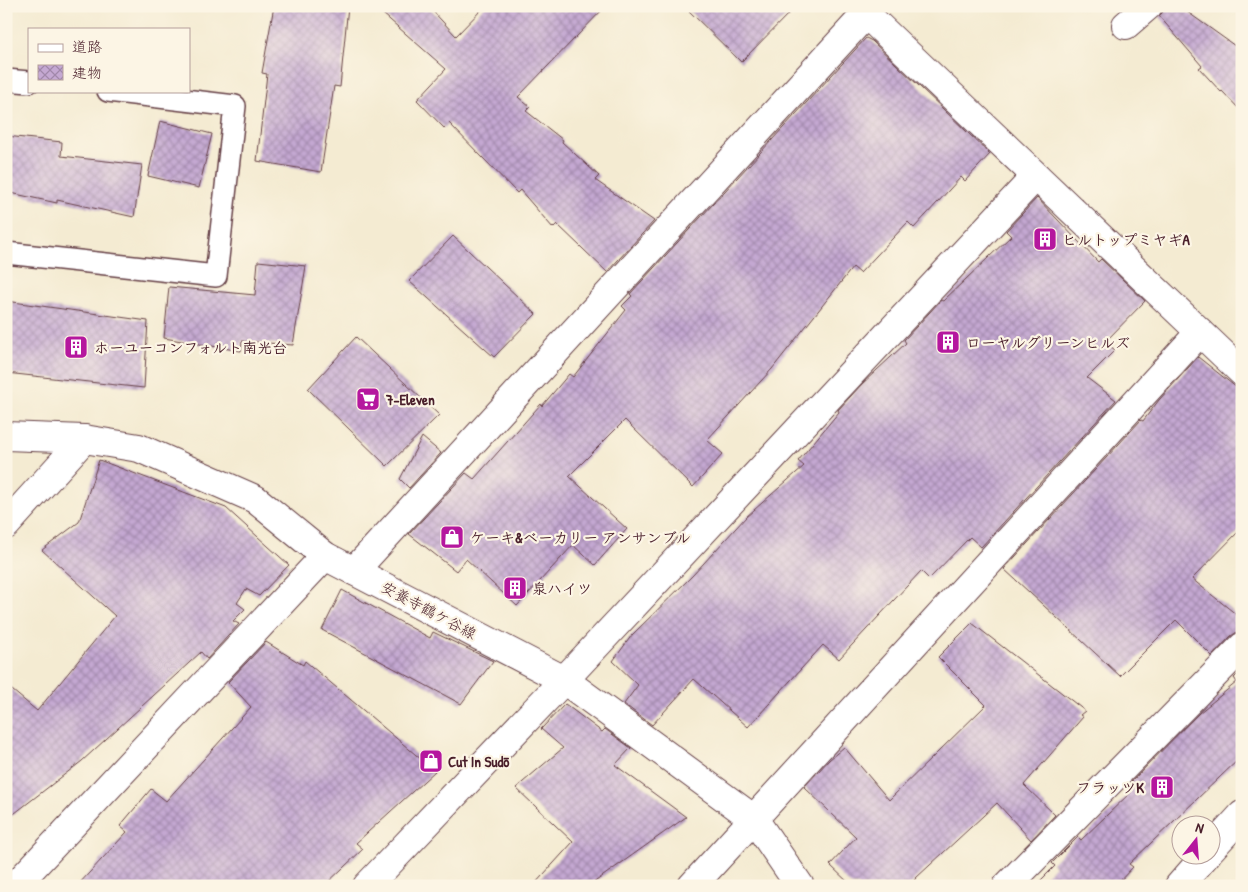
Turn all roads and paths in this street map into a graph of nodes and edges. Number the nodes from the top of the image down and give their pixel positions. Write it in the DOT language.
graph roads {
  1 [pos="1148,6"];
  2 [pos="1126,26"];
  3 [pos="6,80"];
  4 [pos="28,82"];
  5 [pos="116,92"];
  6 [pos="1036,176"];
  7 [pos="6,253"];
  8 [pos="1200,332"];
  9 [pos="1242,372"];
  10 [pos="6,436"];
  11 [pos="84,440"];
  12 [pos="6,525"];
  13 [pos="325,556"];
  14 [pos="354,571"];
  15 [pos="1242,647"];
  16 [pos="564,680"];
  17 [pos="1242,816"];
  18 [pos="754,819"];
  19 [pos="1220,839"];
  20 [pos="1198,864"];
  21 [pos="15,886"];
  22 [pos="367,886"];
  23 [pos="692,886"];
  24 [pos="800,886"];
  25 [pos="1008,886"];
  26 [pos="1178,886"];
  1 -- 2 [label="street"];
  3 -- 4 [label="lane"];
  5 -- 7 [label="lane"];
  6 -- 8 [label="street"];
  6 -- 14 [label="street"];
  6 -- 16 [label="street"];
  8 -- 9 [label="street"];
  8 -- 18 [label="street"];
  10 -- 11 [label="street, 安養寺鶴ケ谷線"];
  11 -- 12 [label="street"];
  11 -- 13 [label="street, 安養寺鶴ケ谷線"];
  13 -- 14 [label="street, 安養寺鶴ケ谷線"];
  13 -- 21 [label="street"];
  14 -- 16 [label="street, 安養寺鶴ケ谷線"];
  15 -- 25 [label="street"];
  16 -- 18 [label="street, 安養寺鶴ケ谷線"];
  16 -- 22 [label="street"];
  17 -- 19 [label="street"];
  18 -- 23 [label="street"];
  18 -- 24 [label="street, 安養寺鶴ケ谷線"];
  20 -- 26 [label="street"];
}
